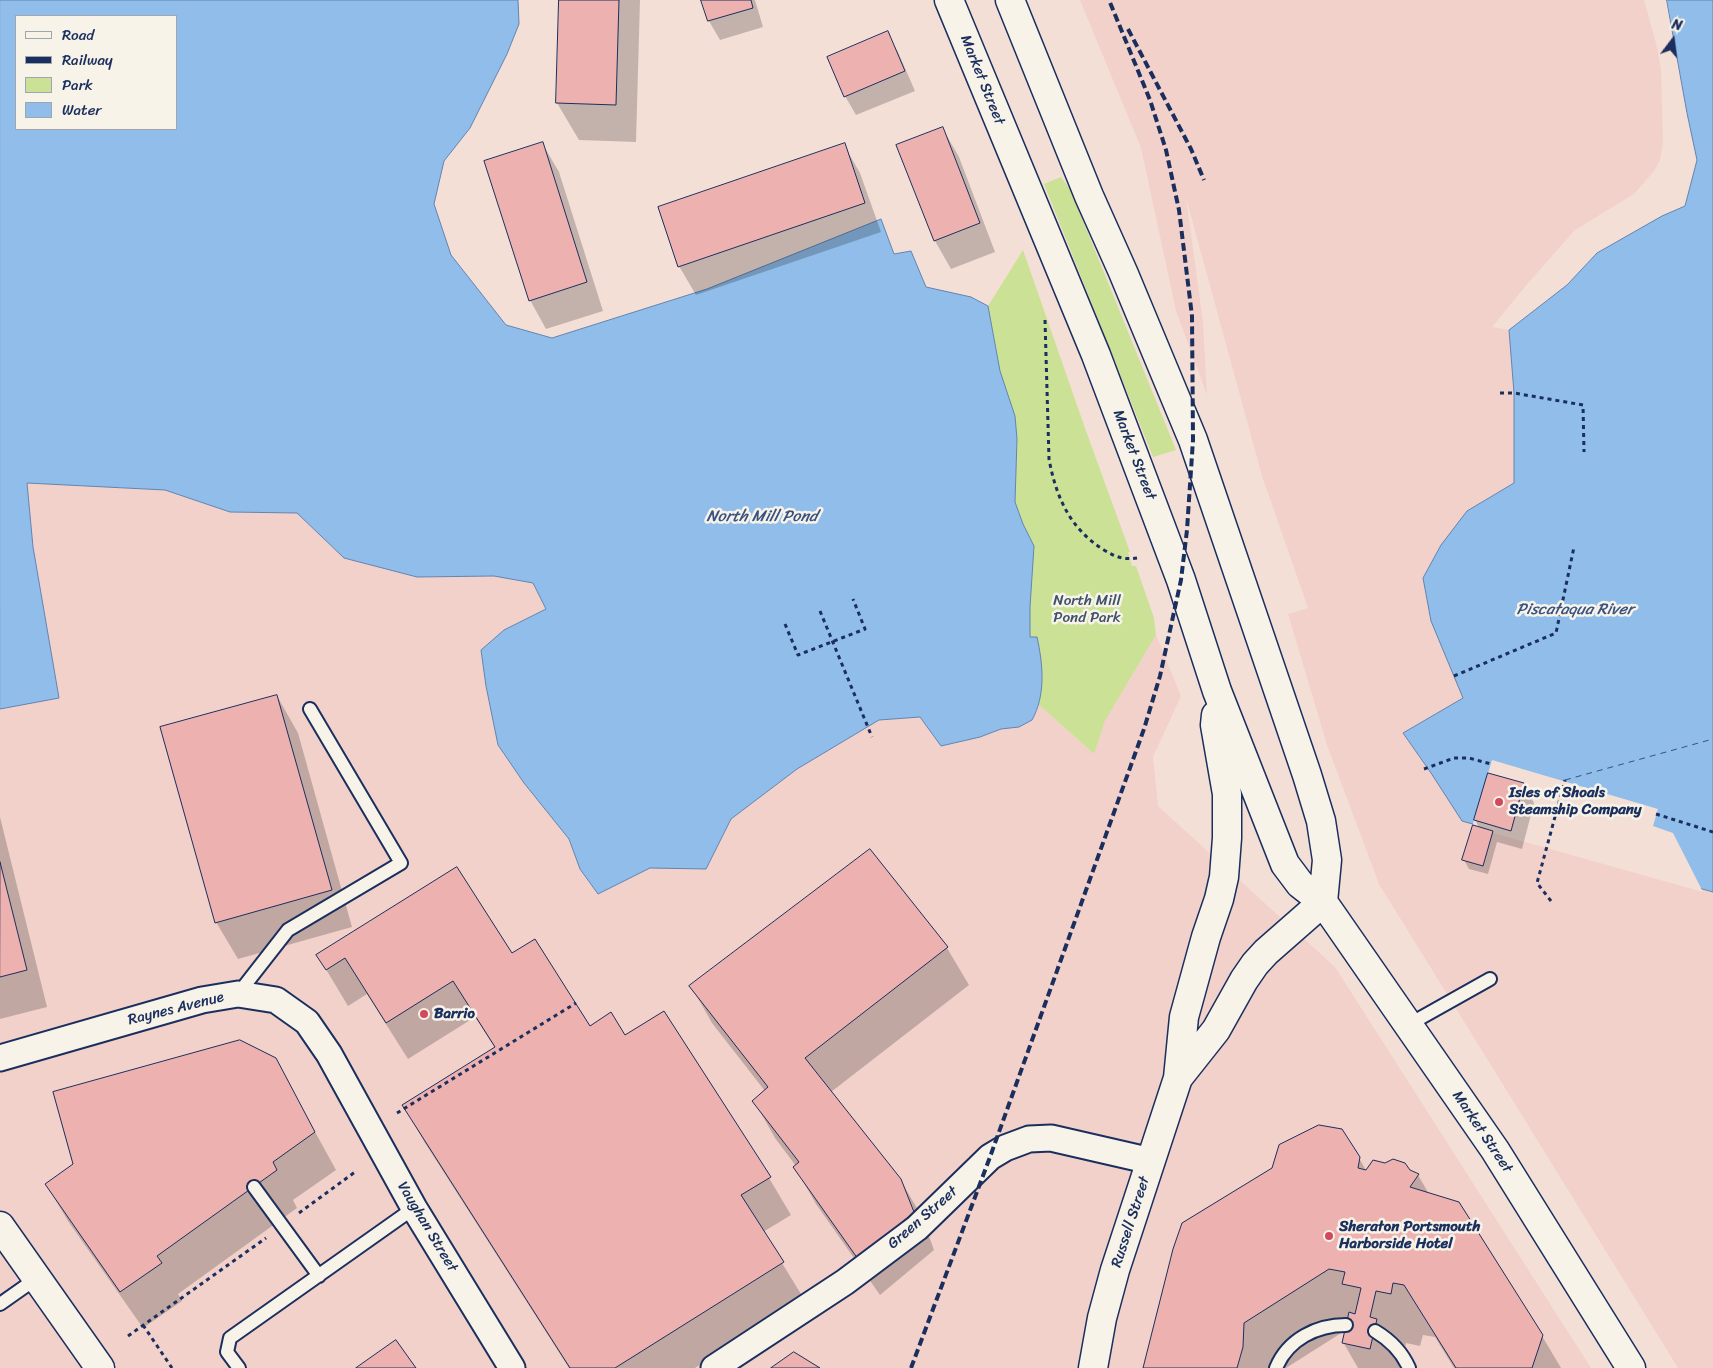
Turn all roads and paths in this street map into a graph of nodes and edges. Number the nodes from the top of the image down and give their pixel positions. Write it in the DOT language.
graph roads {
  1 [pos="949,0"];
  2 [pos="1010,0"];
  3 [pos="1045,320"];
  4 [pos="1500,393"];
  5 [pos="1584,452"];
  6 [pos="1574,547"];
  7 [pos="1137,558"];
  8 [pos="853,599"];
  9 [pos="820,610"];
  10 [pos="786,624"];
  11 [pos="833,642"];
  12 [pos="1454,676"];
  13 [pos="1217,691"];
  14 [pos="310,709"];
  15 [pos="872,737"];
  16 [pos="1491,764"];
  17 [pos="1424,768"];
  18 [pos="1565,780"];
  19 [pos="1656,814"];
  20 [pos="1713,832"];
  21 [pos="1550,901"];
  22 [pos="1323,902"];
  23 [pos="1490,979"];
  24 [pos="238,994"];
  25 [pos="576,1003"];
  26 [pos="1408,1025"];
  27 [pos="0,1058"];
  28 [pos="1178,1078"];
  29 [pos="346,1083"];
  30 [pos="397,1113"];
  31 [pos="1151,1160"];
  32 [pos="355,1172"];
  33 [pos="254,1187"];
  34 [pos="414,1208"];
  35 [pos="0,1226"];
  36 [pos="282,1226"];
  37 [pos="319,1276"];
  38 [pos="37,1278"];
  39 [pos="0,1304"];
  40 [pos="143,1325"];
  41 [pos="1346,1325"];
  42 [pos="1375,1331"];
  43 [pos="128,1336"];
  44 [pos="100,1368"];
  45 [pos="172,1368"];
  46 [pos="239,1368"];
  47 [pos="512,1368"];
  48 [pos="714,1368"];
  49 [pos="1093,1368"];
  50 [pos="1276,1368"];
  51 [pos="1408,1368"];
  52 [pos="1630,1368"];
  1 -- 13 [label="main road, Market Street"];
  2 -- 22 [label="main road"];
  3 -- 7 [label="path"];
  4 -- 5 [label="path"];
  6 -- 12 [label="path"];
  8 -- 11 [label="path"];
  9 -- 11 [label="path"];
  10 -- 11 [label="path"];
  11 -- 15 [label="path"];
  13 -- 22 [label="main road, Market Street"];
  13 -- 28 [label="main road"];
  14 -- 24 [label="lane"];
  16 -- 17 [label="path"];
  18 -- 21 [label="path"];
  19 -- 20 [label="path"];
  22 -- 26 [label="main road, Market Street"];
  22 -- 28 [label="main road"];
  23 -- 26 [label="lane"];
  24 -- 27 [label="street, Raynes Avenue"];
  24 -- 29 [label="street, Raynes Avenue"];
  25 -- 30 [label="path"];
  26 -- 52 [label="main road, Market Street"];
  28 -- 31 [label="main road, Russell Street"];
  29 -- 34 [label="street, Vaughan Street"];
  31 -- 48 [label="street, Green Street"];
  31 -- 49 [label="main road, Russell Street"];
  32 -- 36 [label="path"];
  33 -- 36 [label="lane"];
  34 -- 37 [label="lane"];
  34 -- 47 [label="street, Vaughan Street"];
  35 -- 38 [label="main road"];
  36 -- 37 [label="lane"];
  36 -- 40 [label="path"];
  37 -- 46 [label="lane"];
  38 -- 39 [label="lane"];
  38 -- 44 [label="main road"];
  40 -- 43 [label="path"];
  40 -- 45 [label="path"];
  41 -- 50 [label="lane"];
  42 -- 51 [label="lane"];
}
